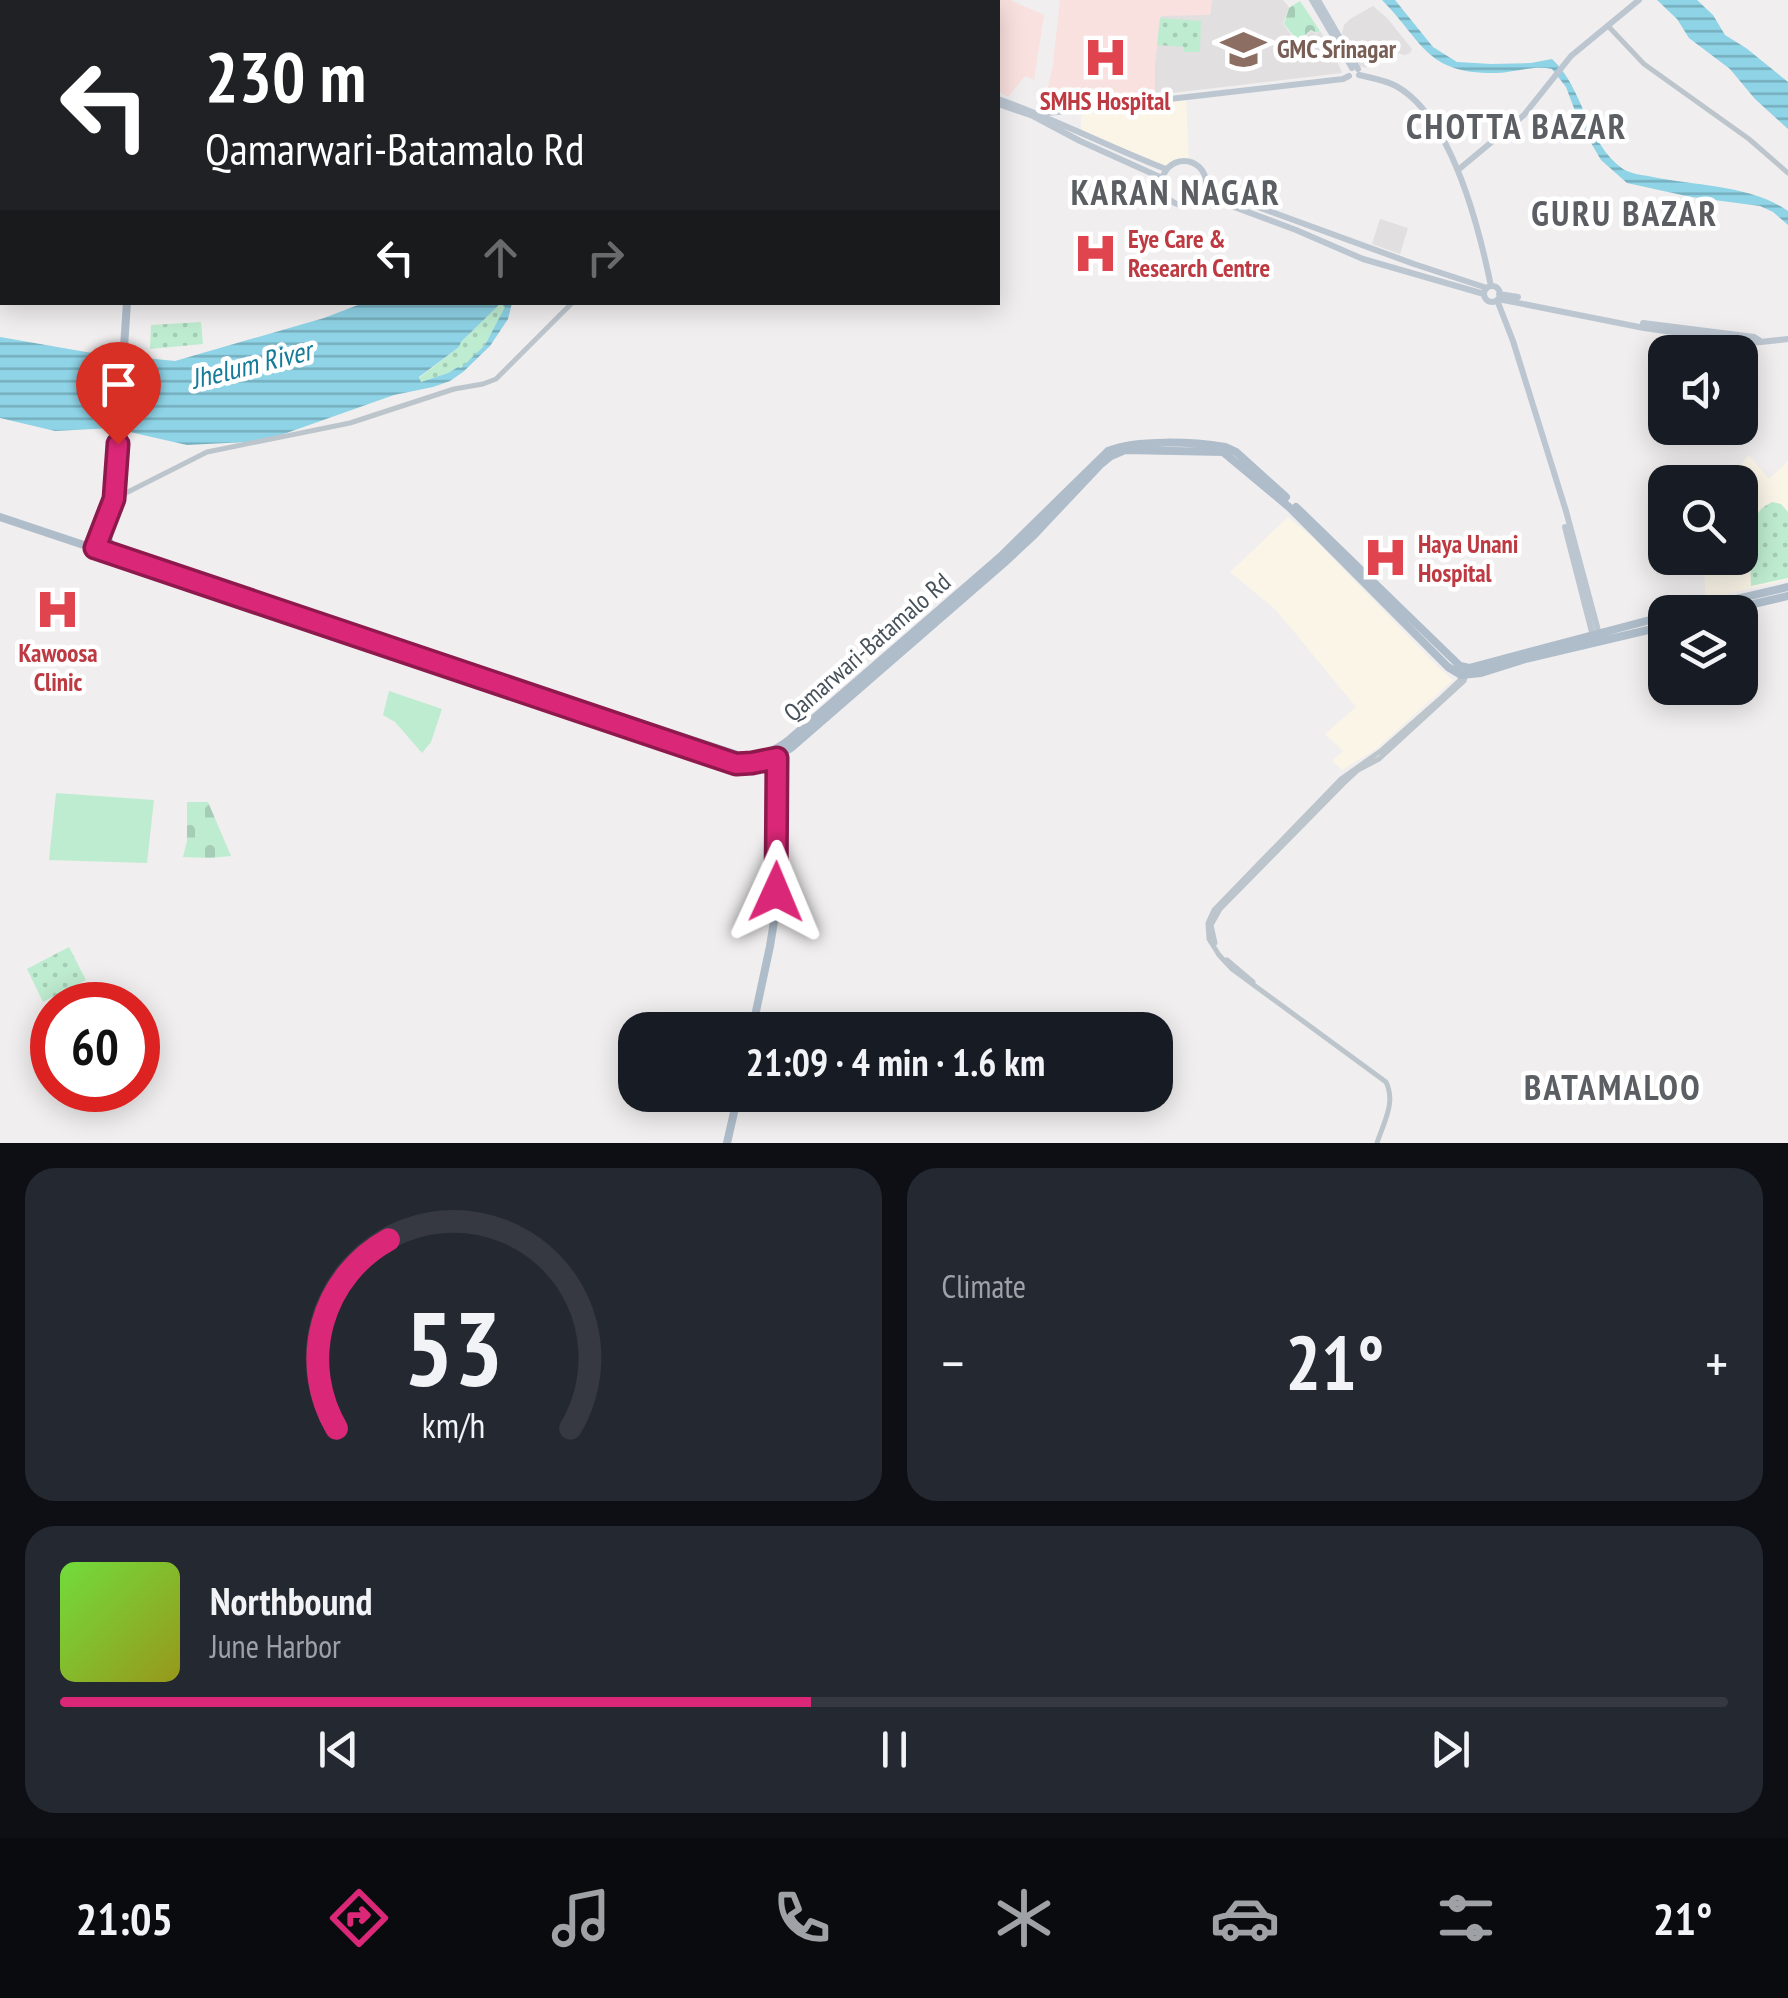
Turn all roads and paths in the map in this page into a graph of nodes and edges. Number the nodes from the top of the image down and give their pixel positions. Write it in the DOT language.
graph roads {
  1 [pos="1315,0"];
  2 [pos="1639,0"];
  3 [pos="1609,27"];
  4 [pos="1354,72"];
  5 [pos="1000,102"];
  6 [pos="1000,102"];
  7 [pos="1040,114"];
  8 [pos="1166,169"];
  9 [pos="1458,170"];
  10 [pos="1788,173"];
  11 [pos="1162,178"];
  12 [pos="1204,192"];
  13 [pos="1270,216"];
  14 [pos="1487,290"];
  15 [pos="1497,298"];
  16 [pos="127,305"];
  17 [pos="570,305"];
  18 [pos="1788,339"];
  19 [pos="114,503"];
  20 [pos="0,516"];
  21 [pos="96,546"];
  22 [pos="112,549"];
  23 [pos="1788,587"];
  24 [pos="1754,595"];
  25 [pos="1788,596"];
  26 [pos="1758,603"];
  27 [pos="1648,622"];
  28 [pos="1648,629"];
  29 [pos="1597,638"];
  30 [pos="1465,671"];
  31 [pos="847,694"];
  32 [pos="627,723"];
  33 [pos="790,739"];
  34 [pos="777,758"];
  35 [pos="756,1012"];
  36 [pos="734,1112"];
  37 [pos="727,1143"];
  38 [pos="1377,1143"];
  1 -- 4 [label="main road"];
  2 -- 3 [label="main road"];
  3 -- 9 [label="main road"];
  3 -- 10 [label="street"];
  4 -- 7 [label="main road"];
  4 -- 9 [label="main road"];
  5 -- 7 [label="main road"];
  6 -- 11 [label="main road"];
  7 -- 8 [label="main road"];
  8 -- 11 [label="main road"];
  8 -- 12 [label="main road"];
  9 -- 14 [label="main road"];
  11 -- 12 [label="main road"];
  12 -- 13 [label="main road"];
  13 -- 14 [label="main road"];
  13 -- 14 [label="main road"];
  14 -- 15 [label="main road"];
  14 -- 15 [label="main road"];
  15 -- 18 [label="main road"];
  15 -- 29 [label="main road"];
  16 -- 19 [label="main road"];
  17 -- 19 [label="street"];
  19 -- 21 [label="main road"];
  19 -- 22 [label="main road"];
  20 -- 21 [label="main road"];
  21 -- 22 [label="main road, Qamarwari-Batamalo Rd"];
  21 -- 32 [label="main road, Qamarwari-Batamalo Rd"];
  22 -- 32 [label="main road, Qamarwari-Batamalo Rd"];
  23 -- 24 [label="main road"];
  25 -- 26 [label="main road"];
  27 -- 29 [label="main road"];
  28 -- 29 [label="main road"];
  29 -- 30 [label="main road"];
  29 -- 30 [label="main road"];
  30 -- 31 [label="main road, Qamarwari-Batamalo Rd"];
  30 -- 38 [label="street"];
  31 -- 33 [label="main road, Qamarwari-Batamalo Rd"];
  31 -- 34 [label="main road, Qamarwari-Batamalo Rd"];
  32 -- 33 [label="main road, Qamarwari-Batamalo Rd"];
  32 -- 34 [label="main road, Qamarwari-Batamalo Rd"];
  33 -- 34 [label="main road"];
  34 -- 35 [label="main road"];
  36 -- 37 [label="main road"];
}
